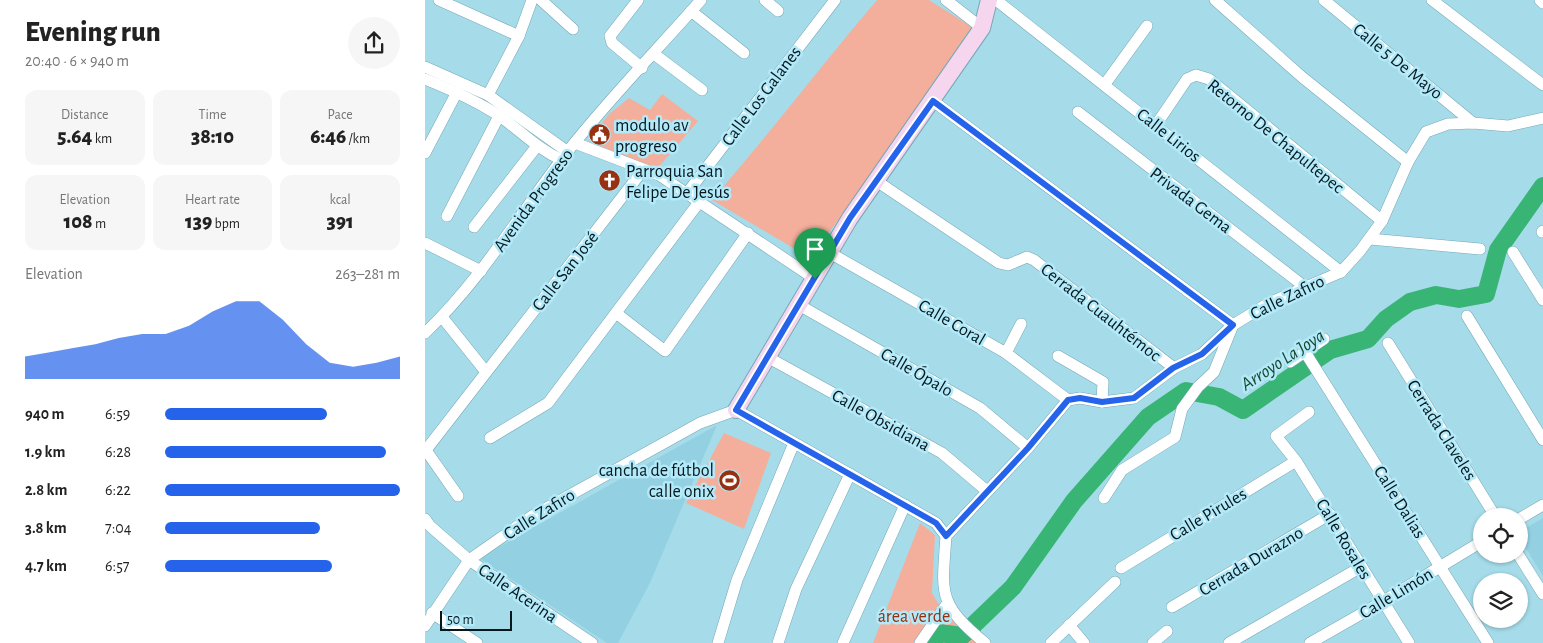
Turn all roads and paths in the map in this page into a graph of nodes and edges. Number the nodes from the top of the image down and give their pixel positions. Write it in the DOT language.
graph roads {
  1 [pos="439,0"];
  2 [pos="532,0"];
  3 [pos="541,0"];
  4 [pos="638,0"];
  5 [pos="701,0"];
  6 [pos="765,0"];
  7 [pos="835,0"];
  8 [pos="946,0"];
  9 [pos="989,0"];
  10 [pos="996,0"];
  11 [pos="1215,0"];
  12 [pos="1324,0"];
  13 [pos="1432,0"];
  14 [pos="1540,0"];
  15 [pos="1543,3"];
  16 [pos="691,11"];
  17 [pos="778,11"];
  18 [pos="1147,26"];
  19 [pos="982,28"];
  20 [pos="573,29"];
  21 [pos="519,36"];
  22 [pos="744,53"];
  23 [pos="654,54"];
  24 [pos="425,66"];
  25 [pos="642,68"];
  26 [pos="425,79"];
  27 [pos="1105,84"];
  28 [pos="1543,86"];
  29 [pos="701,90"];
  30 [pos="457,92"];
  31 [pos="488,95"];
  32 [pos="933,101"];
  33 [pos="1077,112"];
  34 [pos="499,116"];
  35 [pos="1543,118"];
  36 [pos="1473,123"];
  37 [pos="1156,125"];
  38 [pos="537,146"];
  39 [pos="568,152"];
  40 [pos="425,153"];
  41 [pos="1408,162"];
  42 [pos="643,170"];
  43 [pos="875,180"];
  44 [pos="688,192"];
  45 [pos="700,201"];
  46 [pos="447,216"];
  47 [pos="1382,221"];
  48 [pos="474,227"];
  49 [pos="748,233"];
  50 [pos="1370,239"];
  51 [pos="425,243"];
  52 [pos="1480,249"];
  53 [pos="1513,252"];
  54 [pos="830,253"];
  55 [pos="481,271"];
  56 [pos="1341,272"];
  57 [pos="815,279"];
  58 [pos="1305,287"];
  59 [pos="1543,300"];
  60 [pos="799,305"];
  61 [pos="615,314"];
  62 [pos="1467,316"];
  63 [pos="442,317"];
  64 [pos="1021,324"];
  65 [pos="1233,325"];
  66 [pos="425,333"];
  67 [pos="1324,340"];
  68 [pos="1388,343"];
  69 [pos="1006,353"];
  70 [pos="1058,356"];
  71 [pos="1308,357"];
  72 [pos="769,358"];
  73 [pos="1290,362"];
  74 [pos="1173,368"];
  75 [pos="486,372"];
  76 [pos="1068,400"];
  77 [pos="1102,402"];
  78 [pos="736,410"];
  79 [pos="1309,412"];
  80 [pos="490,438"];
  81 [pos="1543,440"];
  82 [pos="795,443"];
  83 [pos="1028,448"];
  84 [pos="425,450"];
  85 [pos="1296,460"];
  86 [pos="850,474"];
  87 [pos="987,491"];
  88 [pos="458,496"];
  89 [pos="1104,498"];
  90 [pos="905,505"];
  91 [pos="1543,505"];
  92 [pos="1490,508"];
  93 [pos="1330,514"];
  94 [pos="1528,514"];
  95 [pos="425,519"];
  96 [pos="946,536"];
  97 [pos="1473,547"];
  98 [pos="469,560"];
  99 [pos="1524,563"];
  100 [pos="1361,567"];
  101 [pos="1441,567"];
  102 [pos="1121,568"];
  103 [pos="1115,582"];
  104 [pos="1543,594"];
  105 [pos="1382,602"];
  106 [pos="947,604"];
  107 [pos="1172,607"];
  108 [pos="427,621"];
  109 [pos="1069,625"];
  110 [pos="1167,631"];
  111 [pos="1318,641"];
  112 [pos="984,642"];
  113 [pos="477,643"];
  114 [pos="592,643"];
  115 [pos="718,643"];
  116 [pos="778,643"];
  117 [pos="843,643"];
  118 [pos="920,643"];
  119 [pos="1051,643"];
  120 [pos="1084,643"];
  121 [pos="1153,643"];
  122 [pos="1229,643"];
  123 [pos="1409,643"];
  124 [pos="1488,643"];
  1 -- 21 [label="street"];
  2 -- 21 [label="street"];
  3 -- 20 [label="street"];
  4 -- 25 [label="street"];
  5 -- 16 [label="street, Avenida Progreso"];
  6 -- 17 [label="street"];
  7 -- 44 [label="street, Calle Los Galanes"];
  8 -- 19 [label="street"];
  9 -- 19 [label="main road"];
  10 -- 27 [label="street, Calle Lirios"];
  11 -- 41 [label="street"];
  12 -- 36 [label="street, Calle 5 De Mayo"];
  13 -- 28 [label="street"];
  14 -- 15 [label="street"];
  16 -- 22 [label="street"];
  16 -- 23 [label="street, Avenida Progreso"];
  18 -- 27 [label="street"];
  19 -- 32 [label="main road"];
  21 -- 31 [label="street"];
  23 -- 25 [label="street, Avenida Progreso"];
  23 -- 29 [label="street"];
  24 -- 31 [label="street"];
  25 -- 39 [label="street, Avenida Progreso"];
  26 -- 30 [label="street"];
  27 -- 37 [label="street, Calle Lirios"];
  30 -- 34 [label="street"];
  30 -- 40 [label="street"];
  31 -- 39 [label="street"];
  32 -- 43 [label="main road"];
  32 -- 65 [label="street"];
  33 -- 58 [label="street, Privada Gema"];
  34 -- 38 [label="street"];
  34 -- 46 [label="street"];
  35 -- 36 [label="street, Calle Zafiro"];
  36 -- 41 [label="street, Calle Zafiro"];
  37 -- 47 [label="street, Retorno De Chapultepec"];
  37 -- 56 [label="street, Calle Lirios"];
  38 -- 39 [label="street"];
  38 -- 48 [label="street"];
  39 -- 42 [label="street"];
  39 -- 55 [label="street, Avenida Progreso"];
  41 -- 47 [label="street, Calle Zafiro"];
  42 -- 44 [label="street"];
  42 -- 75 [label="street, Calle San José"];
  43 -- 54 [label="main road"];
  43 -- 74 [label="street, Cerrada Cuauhtémoc"];
  44 -- 45 [label="street"];
  45 -- 49 [label="street"];
  45 -- 61 [label="street"];
  47 -- 50 [label="street, Calle Zafiro"];
  49 -- 57 [label="street"];
  49 -- 61 [label="street"];
  50 -- 52 [label="street"];
  50 -- 56 [label="street, Calle Zafiro"];
  51 -- 55 [label="street"];
  53 -- 59 [label="street"];
  54 -- 57 [label="main road"];
  54 -- 69 [label="street, Calle Coral"];
  55 -- 63 [label="street, Avenida Progreso"];
  56 -- 58 [label="street, Calle Zafiro"];
  57 -- 60 [label="main road"];
  58 -- 65 [label="street, Calle Zafiro"];
  60 -- 72 [label="main road"];
  60 -- 83 [label="street, Calle Ópalo"];
  61 -- 80 [label="street"];
  62 -- 81 [label="street"];
  63 -- 66 [label="street, Avenida Progreso"];
  63 -- 75 [label="street"];
  64 -- 69 [label="street"];
  65 -- 74 [label="street, Calle Zafiro"];
  65 -- 89 [label="street"];
  67 -- 71 [label="street"];
  68 -- 92 [label="street, Cerrada Claveles"];
  69 -- 76 [label="street, Calle Coral"];
  70 -- 77 [label="street"];
  71 -- 73 [label="street"];
  71 -- 101 [label="street, Calle Dalias"];
  72 -- 78 [label="main road"];
  72 -- 87 [label="street, Calle Obsidiana"];
  74 -- 77 [label="street, Calle Zafiro"];
  75 -- 84 [label="street, Calle San José"];
  76 -- 77 [label="street, Calle Zafiro"];
  76 -- 83 [label="street"];
  78 -- 82 [label="street"];
  78 -- 98 [label="street, Calle Zafiro"];
  79 -- 85 [label="street, Calle Rosales"];
  82 -- 86 [label="street"];
  82 -- 115 [label="street"];
  83 -- 87 [label="street"];
  84 -- 88 [label="street"];
  85 -- 93 [label="street, Calle Rosales"];
  85 -- 102 [label="street, Calle Pirules"];
  86 -- 90 [label="street"];
  86 -- 116 [label="street"];
  87 -- 96 [label="street"];
  90 -- 96 [label="street"];
  90 -- 117 [label="street"];
  91 -- 94 [label="street"];
  93 -- 100 [label="street, Calle Rosales"];
  93 -- 107 [label="street, Cerrada Durazno"];
  95 -- 98 [label="street, Calle Acerina"];
  96 -- 106 [label="street"];
  97 -- 101 [label="street, Calle Limón"];
  98 -- 108 [label="street, Calle Zafiro"];
  98 -- 114 [label="street, Calle Acerina"];
  99 -- 104 [label="street"];
  100 -- 105 [label="street, Calle Rosales"];
  100 -- 122 [label="street"];
  101 -- 105 [label="street, Calle Limón"];
  101 -- 124 [label="street, Calle Dalias"];
  103 -- 109 [label="street"];
  105 -- 111 [label="street, Calle Limón"];
  105 -- 123 [label="street, Calle Rosales"];
  106 -- 112 [label="street"];
  106 -- 118 [label="street"];
  108 -- 113 [label="street"];
  109 -- 119 [label="street"];
  109 -- 120 [label="street"];
  110 -- 121 [label="street"];
}
